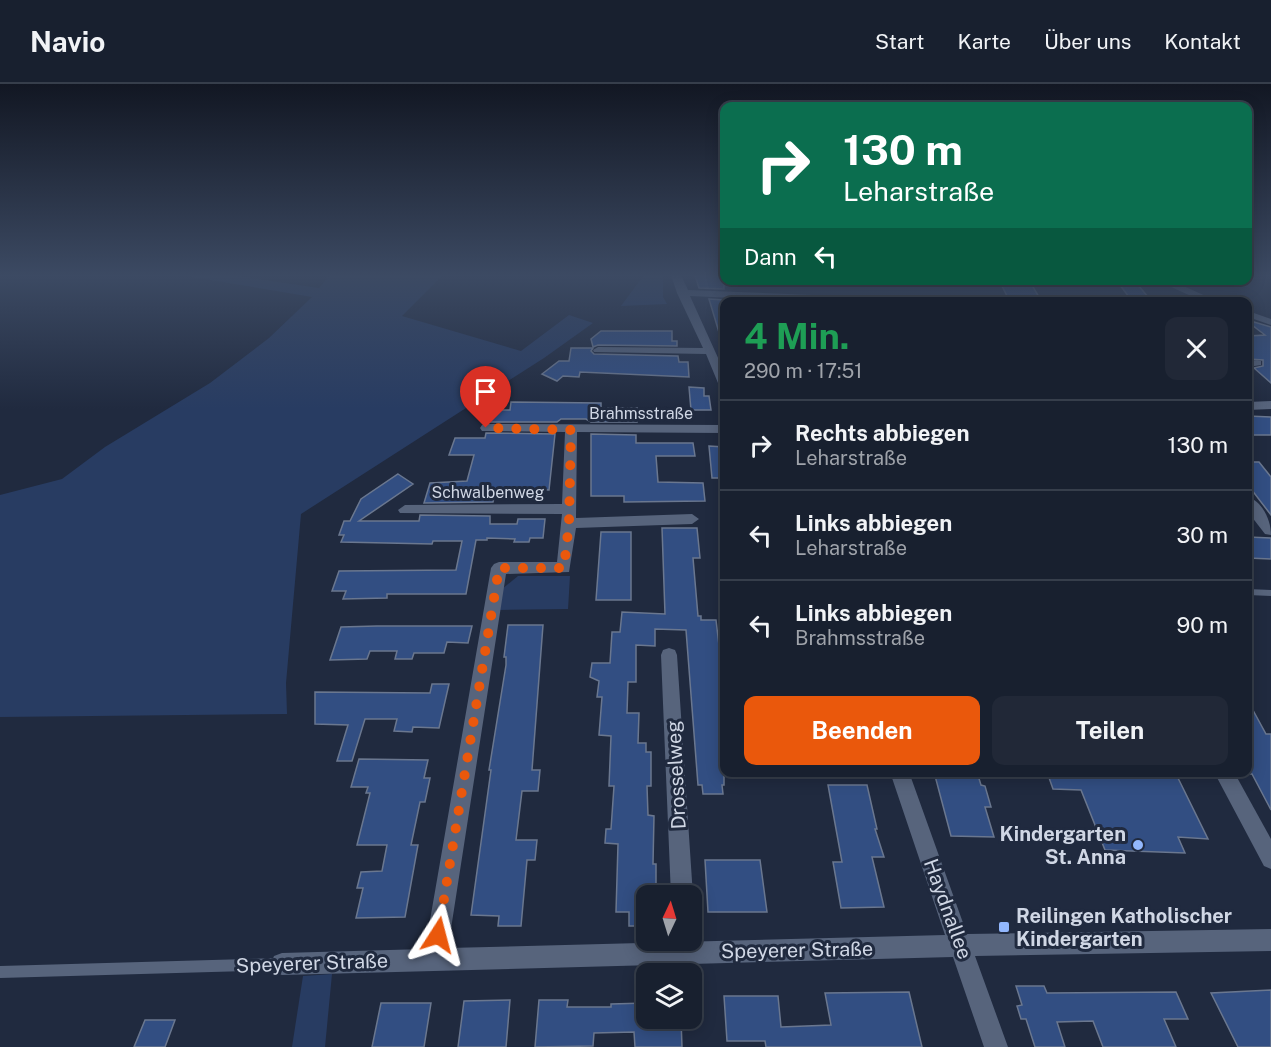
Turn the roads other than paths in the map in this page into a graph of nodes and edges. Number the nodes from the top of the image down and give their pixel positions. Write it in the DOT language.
graph roads {
  1 [pos="694,320"];
  2 [pos="598,350"];
  3 [pos="708,351"];
  4 [pos="720,375"];
  5 [pos="1271,405"];
  6 [pos="1252,406"];
  7 [pos="486,428"];
  8 [pos="720,429"];
  9 [pos="571,430"];
  10 [pos="1252,507"];
  11 [pos="405,510"];
  12 [pos="570,516"];
  13 [pos="692,519"];
  14 [pos="1269,530"];
  15 [pos="1252,592"];
  16 [pos="1271,593"];
  17 [pos="669,655"];
  18 [pos="901,777"];
  19 [pos="1226,777"];
  20 [pos="1271,859"];
  21 [pos="681,885"];
  22 [pos="1271,940"];
  23 [pos="962,946"];
  24 [pos="702,947"];
  25 [pos="636,949"];
  26 [pos="435,958"];
  27 [pos="282,964"];
  28 [pos="0,972"];
  29 [pos="996,1047"];
  1 -- 3 [label="street"];
  2 -- 3 [label="street"];
  3 -- 4 [label="street"];
  5 -- 6 [label="street"];
  7 -- 9 [label="street, Brahmsstraße"];
  8 -- 9 [label="street, Brahmsstraße"];
  9 -- 12 [label="street"];
  10 -- 14 [label="street"];
  11 -- 12 [label="street, Schwalbenweg"];
  12 -- 13 [label="street, Schwalbenweg"];
  12 -- 26 [label="street"];
  15 -- 16 [label="lane"];
  17 -- 21 [label="street, Drosselweg"];
  18 -- 23 [label="street, Haydnallee"];
  19 -- 20 [label="street"];
  22 -- 23 [label="street, Speyerer Straße"];
  23 -- 24 [label="street, Speyerer Straße"];
  23 -- 29 [label="street, Haydnallee"];
  25 -- 26 [label="street, Speyerer Straße"];
  26 -- 27 [label="street, Speyerer Straße"];
  27 -- 28 [label="lane, Speyerer Straße"];
}
